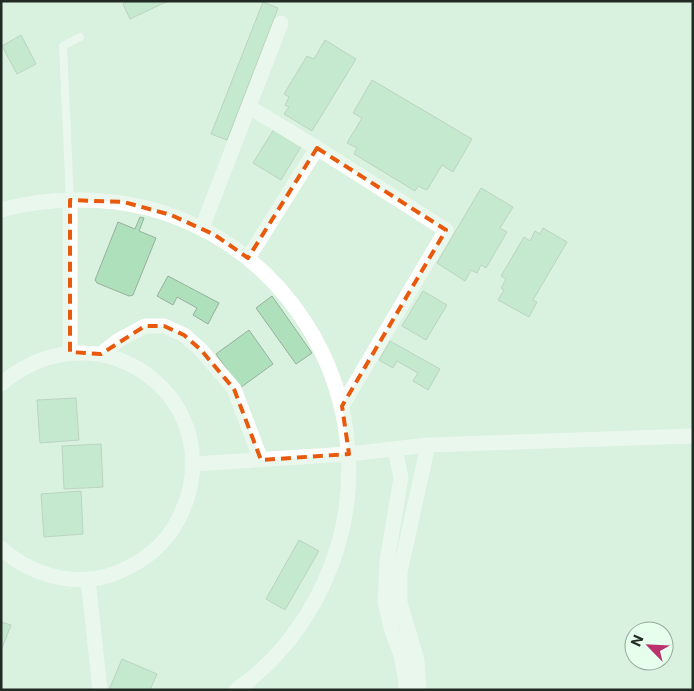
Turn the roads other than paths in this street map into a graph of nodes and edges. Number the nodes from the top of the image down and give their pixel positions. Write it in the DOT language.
graph roads {
  1 [pos="281,22"];
  2 [pos="80,37"];
  3 [pos="249,107"];
  4 [pos="317,148"];
  5 [pos="70,200"];
  6 [pos="1,210"];
  7 [pos="202,228"];
  8 [pos="248,258"];
  9 [pos="70,352"];
  10 [pos="101,354"];
  11 [pos="1,384"];
  12 [pos="342,406"];
  13 [pos="693,436"];
  14 [pos="428,446"];
  15 [pos="395,449"];
  16 [pos="348,454"];
  17 [pos="261,460"];
  18 [pos="192,464"];
  19 [pos="1,548"];
  20 [pos="88,579"];
  21 [pos="100,690"];
  22 [pos="236,690"];
  23 [pos="406,690"];
  24 [pos="419,690"];
  1 -- 3 [label="street"];
  2 -- 5 [label="lane"];
  3 -- 4 [label="street"];
  3 -- 7 [label="street"];
  4 -- 8 [label="street"];
  4 -- 12 [label="street"];
  5 -- 6 [label="street"];
  5 -- 7 [label="street"];
  5 -- 9 [label="street"];
  7 -- 8 [label="street"];
  8 -- 12 [label="street"];
  9 -- 10 [label="street"];
  9 -- 11 [label="street"];
  10 -- 17 [label="street"];
  10 -- 18 [label="street"];
  12 -- 16 [label="street"];
  13 -- 14 [label="street"];
  14 -- 15 [label="street"];
  14 -- 24 [label="street"];
  15 -- 16 [label="street"];
  15 -- 23 [label="street"];
  16 -- 17 [label="street"];
  16 -- 22 [label="street"];
  17 -- 18 [label="street"];
  18 -- 20 [label="street"];
  19 -- 20 [label="street"];
  20 -- 21 [label="street"];
}
